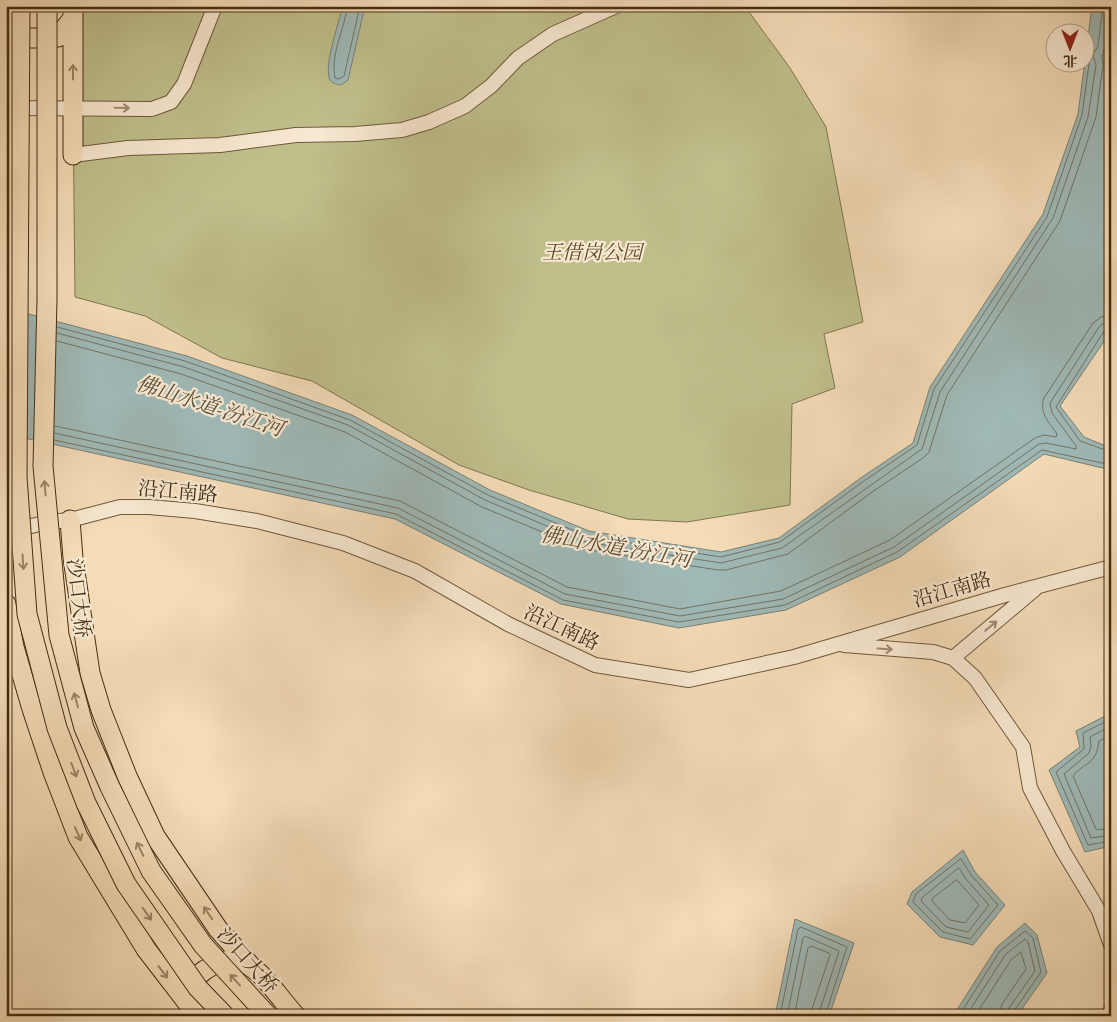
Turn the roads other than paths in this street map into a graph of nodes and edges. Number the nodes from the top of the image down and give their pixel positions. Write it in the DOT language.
graph roads {
  1 [pos="20,6"];
  2 [pos="46,6"];
  3 [pos="215,6"];
  4 [pos="616,6"];
  5 [pos="73,12"];
  6 [pos="6,30"];
  7 [pos="6,108"];
  8 [pos="73,108"];
  9 [pos="73,156"];
  10 [pos="70,520"];
  11 [pos="6,532"];
  12 [pos="1111,567"];
  13 [pos="1038,586"];
  14 [pos="6,604"];
  15 [pos="836,645"];
  16 [pos="953,658"];
  17 [pos="1111,945"];
  18 [pos="250,965"];
  19 [pos="1111,1010"];
  20 [pos="197,1015"];
  21 [pos="225,1016"];
  22 [pos="268,1016"];
  23 [pos="296,1016"];
  24 [pos="1110,1016"];
  1 -- 21 [label="main road, one-way, bridge"];
  22 -- 2 [label="main road, 沙口大桥, one-way, bridge"];
  8 -- 3 [label="street, one-way"];
  4 -- 9 [label="street"];
  5 -- 6 [label="main road"];
  8 -- 5 [label="main road, one-way"];
  7 -- 8 [label="street"];
  8 -- 9 [label="main road"];
  10 -- 11 [label="street, 沿江南路"];
  10 -- 15 [label="street, 沿江南路"];
  18 -- 10 [label="main road, one-way"];
  12 -- 13 [label="street, 沿江南路"];
  13 -- 15 [label="street, 沿江南路"];
  16 -- 13 [label="street, one-way"];
  14 -- 20 [label="main road, one-way"];
  15 -- 16 [label="street, one-way"];
  16 -- 17 [label="street"];
  18 -- 20 [label="main road"];
  18 -- 23 [label="main road"];
  19 -- 24 [label="street"];
}
